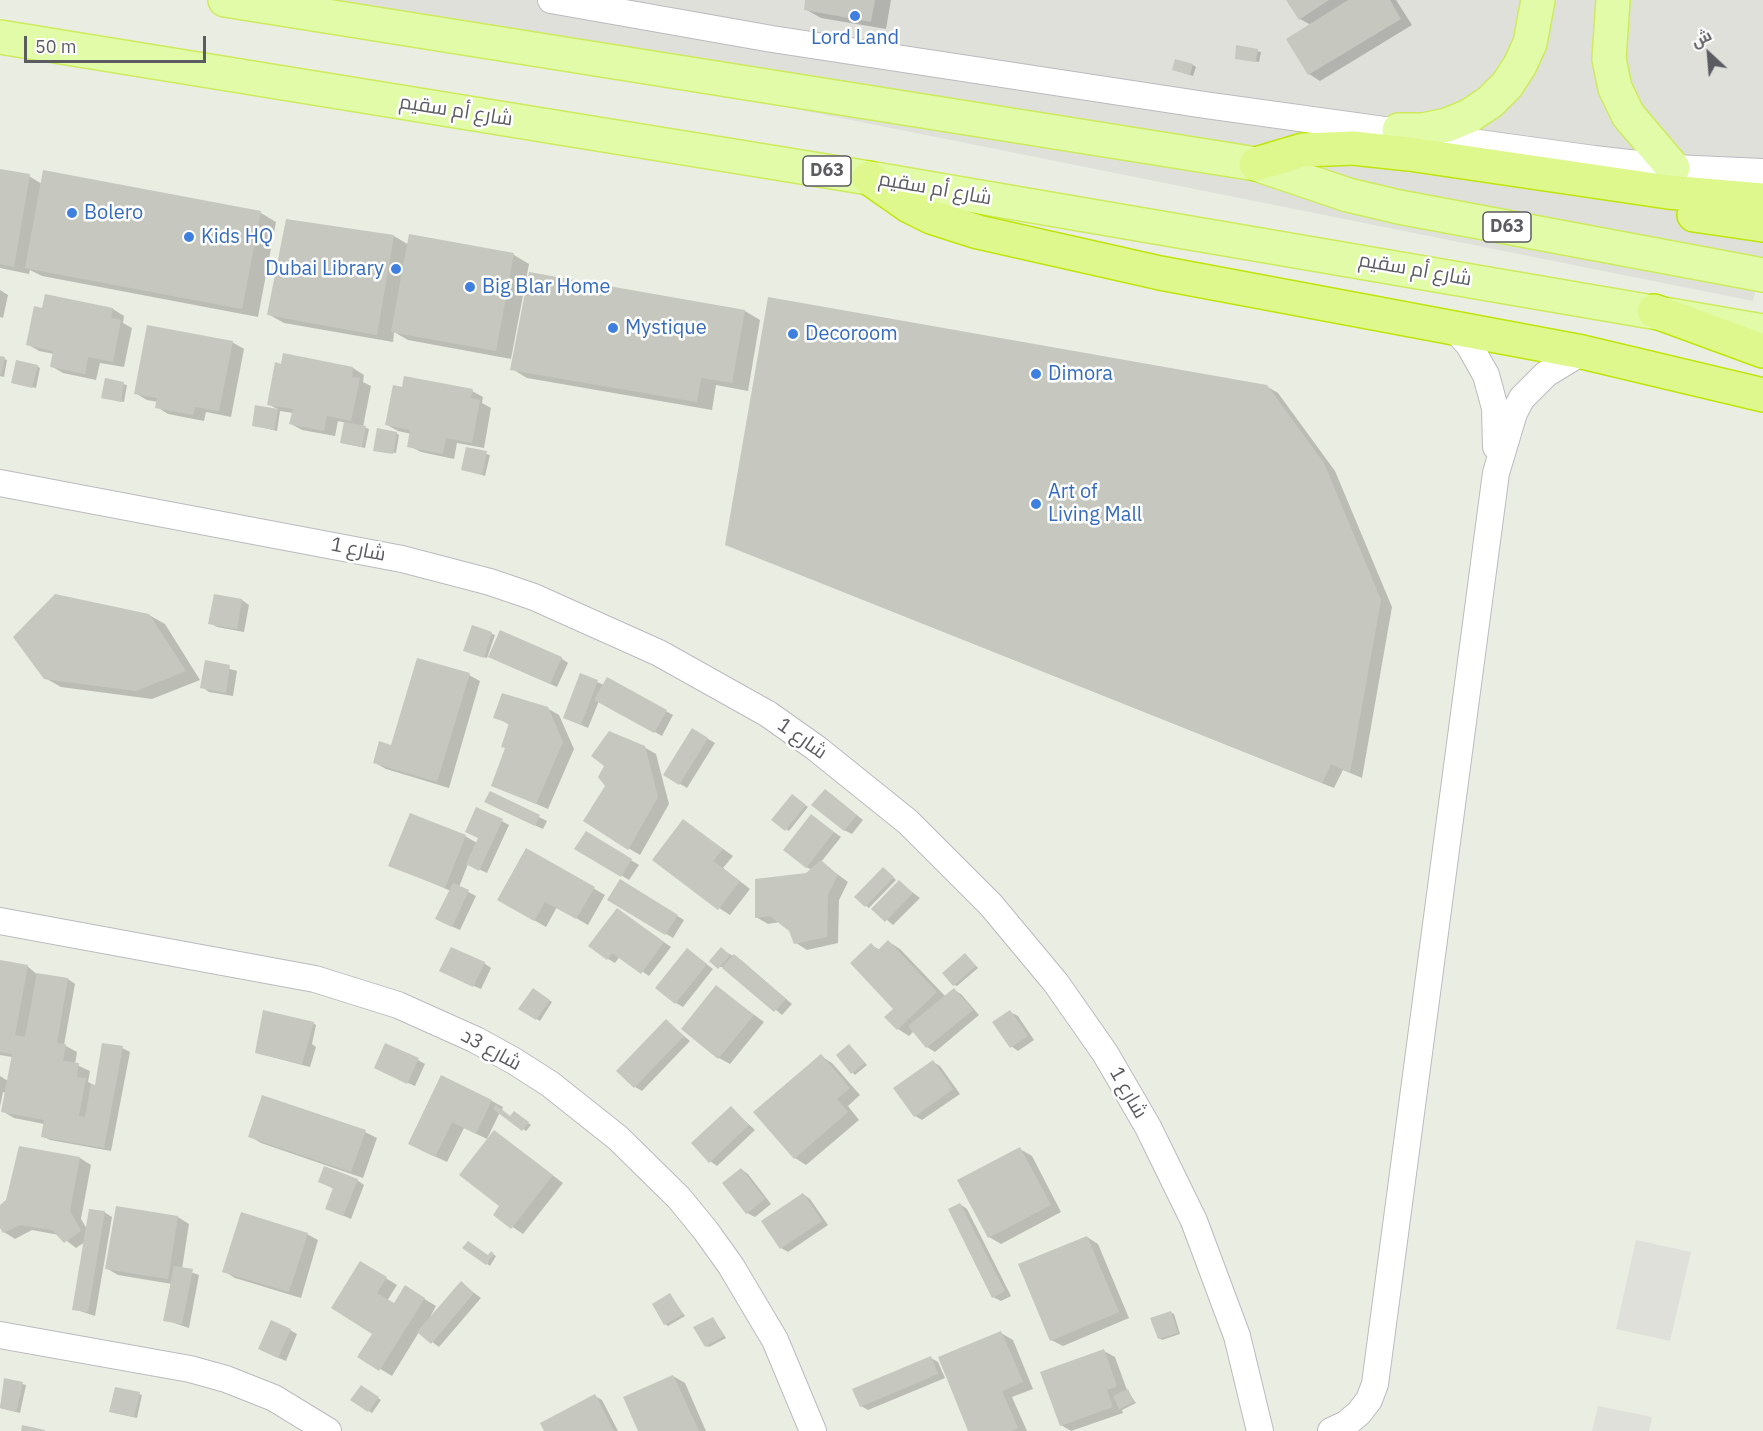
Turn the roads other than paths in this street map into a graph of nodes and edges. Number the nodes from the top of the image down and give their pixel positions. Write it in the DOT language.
graph roads {
  1 [pos="225,0"];
  2 [pos="551,0"];
  3 [pos="1538,0"];
  4 [pos="1613,0"];
  5 [pos="0,38"];
  6 [pos="1398,130"];
  7 [pos="1673,168"];
  8 [pos="1269,169"];
  9 [pos="1763,172"];
  10 [pos="869,178"];
  11 [pos="1763,200"];
  12 [pos="1763,225"];
  13 [pos="1763,274"];
  14 [pos="1654,311"];
  15 [pos="1451,325"];
  16 [pos="1763,331"];
  17 [pos="1763,351"];
  18 [pos="1582,352"];
  19 [pos="1763,395"];
  20 [pos="1496,473"];
  21 [pos="0,483"];
  22 [pos="0,921"];
  23 [pos="0,1335"];
  24 [pos="328,1431"];
  25 [pos="813,1431"];
  26 [pos="1260,1431"];
  27 [pos="1331,1431"];
  1 -- 8 [label="main road, D63"];
  2 -- 6 [label="street"];
  3 -- 6 [label="main road"];
  4 -- 7 [label="main road"];
  5 -- 10 [label="main road, شارع أم سقيم / D63"];
  6 -- 7 [label="street"];
  7 -- 9 [label="street"];
  8 -- 11 [label="highway"];
  8 -- 12 [label="highway"];
  8 -- 13 [label="main road, D63"];
  10 -- 14 [label="main road, شارع أم سقيم / D63"];
  10 -- 15 [label="highway"];
  14 -- 16 [label="main road, شارع أم سقيم / D63"];
  14 -- 17 [label="highway"];
  15 -- 18 [label="highway"];
  15 -- 20 [label="street"];
  18 -- 19 [label="highway"];
  18 -- 20 [label="street"];
  20 -- 27 [label="street"];
  21 -- 26 [label="street, شارع 1"];
  22 -- 25 [label="street, شارع 3د"];
  23 -- 24 [label="street"];
}
